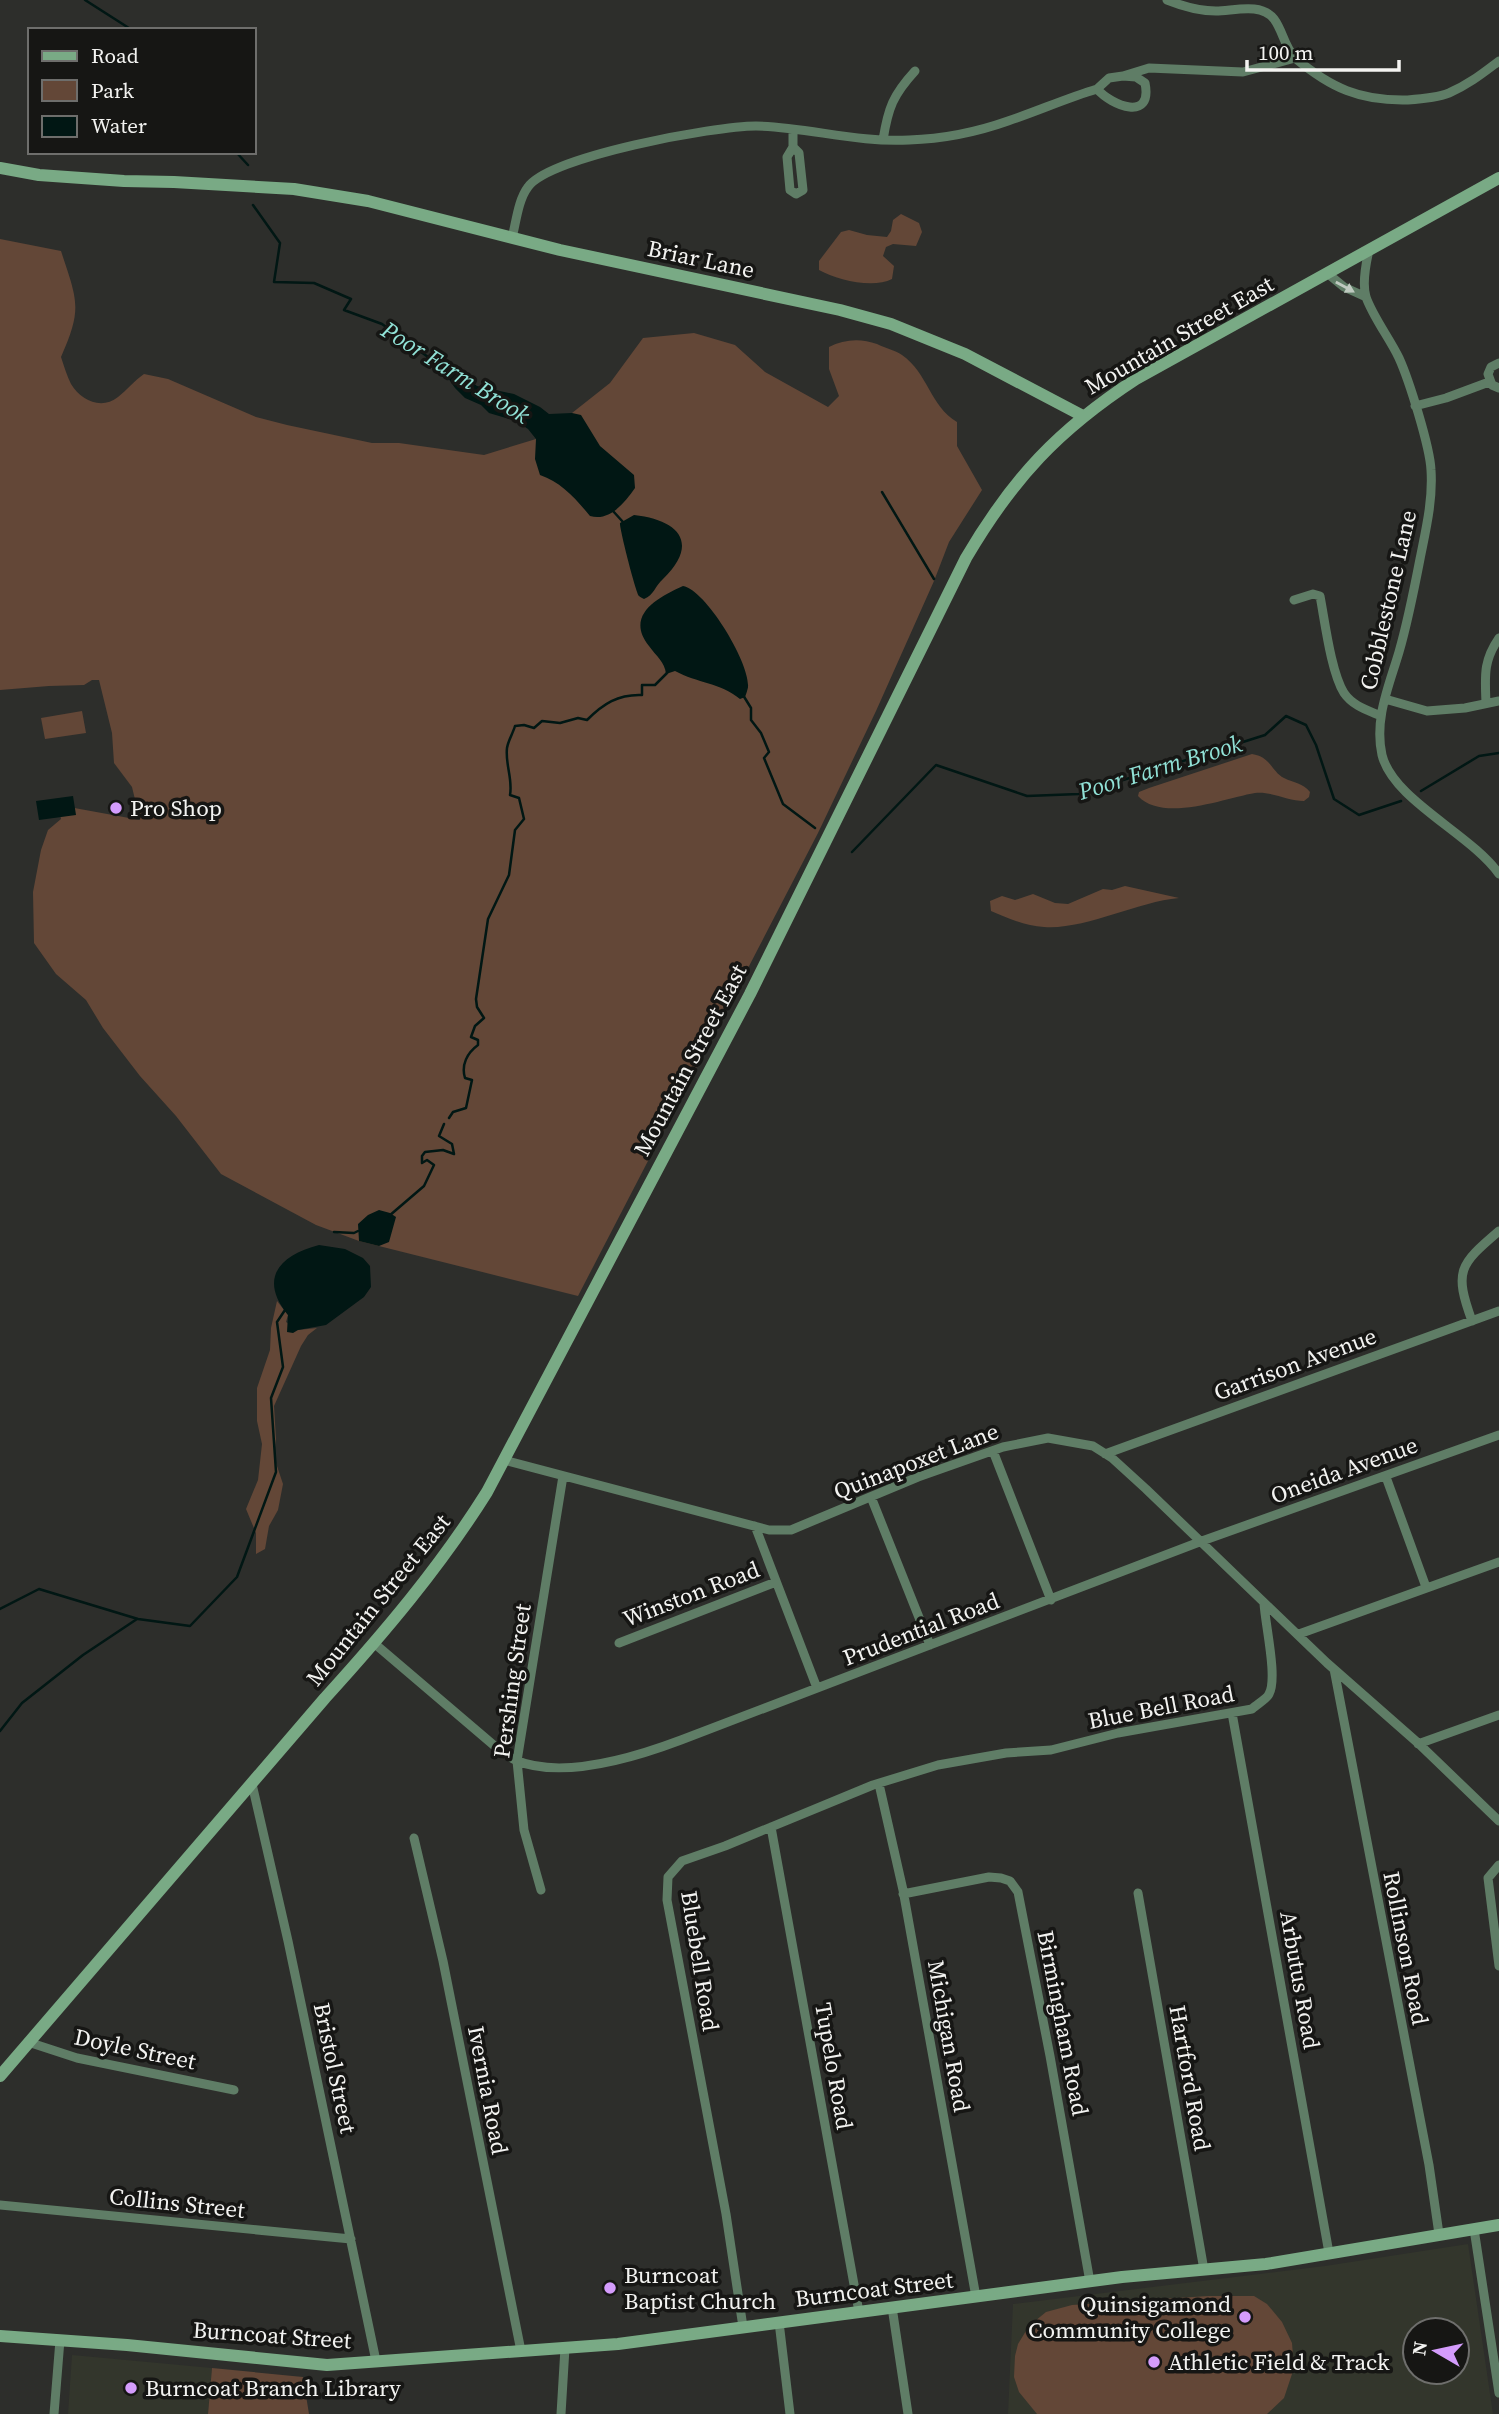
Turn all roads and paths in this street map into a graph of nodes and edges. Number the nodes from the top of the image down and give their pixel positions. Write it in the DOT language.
graph roads {
  1 [pos="1167,0"];
  2 [pos="1295,58"];
  3 [pos="1499,61"];
  4 [pos="915,71"];
  5 [pos="1123,76"];
  6 [pos="1097,89"];
  7 [pos="793,130"];
  8 [pos="883,140"];
  9 [pos="793,147"];
  10 [pos="0,168"];
  11 [pos="1499,178"];
  12 [pos="512,238"];
  13 [pos="1368,250"];
  14 [pos="1327,273"];
  15 [pos="1366,296"];
  16 [pos="1499,363"];
  17 [pos="1489,382"];
  18 [pos="1499,388"];
  19 [pos="1415,406"];
  20 [pos="1083,415"];
  21 [pos="1294,600"];
  22 [pos="1499,638"];
  23 [pos="1385,699"];
  24 [pos="1499,701"];
  25 [pos="1486,703"];
  26 [pos="1381,716"];
  27 [pos="1499,874"];
  28 [pos="1499,1231"];
  29 [pos="1499,1311"];
  30 [pos="1472,1321"];
  31 [pos="1499,1435"];
  32 [pos="993,1451"];
  33 [pos="1105,1454"];
  34 [pos="504,1460"];
  35 [pos="564,1476"];
  36 [pos="1386,1477"];
  37 [pos="872,1497"];
  38 [pos="755,1526"];
  39 [pos="1202,1541"];
  40 [pos="1499,1562"];
  41 [pos="776,1582"];
  42 [pos="1426,1587"];
  43 [pos="1051,1600"];
  44 [pos="1264,1603"];
  45 [pos="1299,1634"];
  46 [pos="619,1643"];
  47 [pos="375,1644"];
  48 [pos="930,1645"];
  49 [pos="1334,1669"];
  50 [pos="817,1688"];
  51 [pos="1232,1713"];
  52 [pos="1499,1715"];
  53 [pos="1418,1744"];
  54 [pos="964,1760"];
  55 [pos="517,1761"];
  56 [pos="252,1784"];
  57 [pos="879,1784"];
  58 [pos="1499,1821"];
  59 [pos="771,1827"];
  60 [pos="414,1838"];
  61 [pos="1499,1865"];
  62 [pos="541,1890"];
  63 [pos="1138,1893"];
  64 [pos="904,1894"];
  65 [pos="1499,1966"];
  66 [pos="28,2042"];
  67 [pos="0,2076"];
  68 [pos="234,2090"];
  69 [pos="0,2205"];
  70 [pos="1499,2225"];
  71 [pos="1474,2229"];
  72 [pos="1440,2234"];
  73 [pos="351,2239"];
  74 [pos="1329,2253"];
  75 [pos="1204,2270"];
  76 [pos="1090,2282"];
  77 [pos="976,2297"];
  78 [pos="892,2308"];
  79 [pos="859,2312"];
  80 [pos="779,2322"];
  81 [pos="743,2327"];
  82 [pos="0,2336"];
  83 [pos="60,2340"];
  84 [pos="565,2348"];
  85 [pos="522,2351"];
  86 [pos="376,2361"];
  87 [pos="1499,2393"];
  88 [pos="54,2414"];
  89 [pos="561,2414"];
  90 [pos="790,2414"];
  91 [pos="908,2414"];
  1 -- 2 [label="street"];
  2 -- 3 [label="street"];
  2 -- 5 [label="street"];
  4 -- 8 [label="street"];
  5 -- 6 [label="street"];
  5 -- 6 [label="street"];
  6 -- 8 [label="street"];
  7 -- 8 [label="street"];
  7 -- 9 [label="street"];
  7 -- 12 [label="street"];
  10 -- 12 [label="main road, Briar Lane"];
  11 -- 13 [label="main road, Mountain Street East"];
  12 -- 20 [label="main road, Briar Lane"];
  13 -- 14 [label="main road, Mountain Street East"];
  13 -- 15 [label="street, Cobblestone Lane"];
  14 -- 15 [label="street, one-way"];
  14 -- 20 [label="main road, Mountain Street East"];
  15 -- 19 [label="street, Cobblestone Lane"];
  16 -- 17 [label="street"];
  17 -- 18 [label="street"];
  17 -- 19 [label="street"];
  19 -- 23 [label="street, Cobblestone Lane"];
  20 -- 34 [label="main road, Mountain Street East"];
  21 -- 26 [label="street"];
  22 -- 25 [label="street"];
  23 -- 25 [label="street"];
  23 -- 26 [label="street, Cobblestone Lane"];
  24 -- 25 [label="street"];
  26 -- 27 [label="street, Cobblestone Lane"];
  28 -- 30 [label="street"];
  29 -- 30 [label="street, Garrison Avenue"];
  30 -- 33 [label="street, Garrison Avenue"];
  31 -- 36 [label="street, Oneida Avenue"];
  32 -- 33 [label="street, Quinapoxet Lane"];
  32 -- 37 [label="street, Quinapoxet Lane"];
  32 -- 43 [label="street"];
  33 -- 39 [label="street, Quinapoxet Lane"];
  34 -- 35 [label="street, Quinapoxet Lane"];
  34 -- 47 [label="main road, Mountain Street East"];
  35 -- 38 [label="street, Quinapoxet Lane"];
  35 -- 55 [label="street, Pershing Street"];
  36 -- 39 [label="street, Oneida Avenue"];
  36 -- 42 [label="street"];
  37 -- 38 [label="street, Quinapoxet Lane"];
  37 -- 48 [label="street"];
  38 -- 41 [label="street"];
  39 -- 43 [label="street, Prudential Road"];
  39 -- 44 [label="street, Quinapoxet Lane"];
  40 -- 42 [label="street"];
  41 -- 46 [label="street, Winston Road"];
  41 -- 50 [label="street"];
  42 -- 45 [label="street"];
  43 -- 48 [label="street, Prudential Road"];
  44 -- 45 [label="street, Quinapoxet Lane"];
  44 -- 51 [label="street, Blue Bell Road"];
  45 -- 49 [label="street, Quinapoxet Lane"];
  47 -- 55 [label="street"];
  47 -- 56 [label="main road, Mountain Street East"];
  48 -- 50 [label="street, Prudential Road"];
  49 -- 53 [label="street, Quinapoxet Lane"];
  49 -- 72 [label="street, Rollinson Road"];
  50 -- 55 [label="street, Prudential Road"];
  51 -- 54 [label="street, Blue Bell Road"];
  51 -- 74 [label="street, Arbutus Road"];
  52 -- 53 [label="street"];
  53 -- 58 [label="street, Quinapoxet Lane"];
  54 -- 57 [label="street, Bluebell Road"];
  55 -- 62 [label="street, Pershing Street"];
  56 -- 66 [label="main road, Mountain Street East"];
  56 -- 73 [label="street, Bristol Street"];
  57 -- 59 [label="street, Bluebell Road"];
  57 -- 64 [label="street, Michigan Road"];
  59 -- 79 [label="street, Tupelo Road"];
  59 -- 81 [label="street, Bluebell Road"];
  60 -- 85 [label="street, Ivernia Road"];
  61 -- 65 [label="street"];
  63 -- 75 [label="street, Hartford Road"];
  64 -- 76 [label="street, Birmingham Road"];
  64 -- 77 [label="street, Michigan Road"];
  66 -- 67 [label="main road, Mountain Street East"];
  66 -- 68 [label="street, Doyle Street"];
  69 -- 73 [label="street, Collins Street"];
  70 -- 71 [label="main road, Burncoat Street"];
  71 -- 72 [label="main road, Burncoat Street"];
  71 -- 87 [label="street"];
  72 -- 74 [label="main road, Burncoat Street"];
  73 -- 86 [label="street, Bristol Street"];
  74 -- 75 [label="main road, Burncoat Street"];
  75 -- 76 [label="main road, Burncoat Street"];
  76 -- 77 [label="main road, Burncoat Street"];
  77 -- 78 [label="main road, Burncoat Street"];
  78 -- 79 [label="main road, Burncoat Street"];
  78 -- 91 [label="street"];
  79 -- 80 [label="main road, Burncoat Street"];
  80 -- 81 [label="main road, Burncoat Street"];
  80 -- 90 [label="street"];
  81 -- 84 [label="main road, Burncoat Street"];
  82 -- 83 [label="main road, Burncoat Street"];
  83 -- 86 [label="main road, Burncoat Street"];
  83 -- 88 [label="street"];
  84 -- 85 [label="main road, Burncoat Street"];
  84 -- 89 [label="street"];
  85 -- 86 [label="main road, Burncoat Street"];
}
